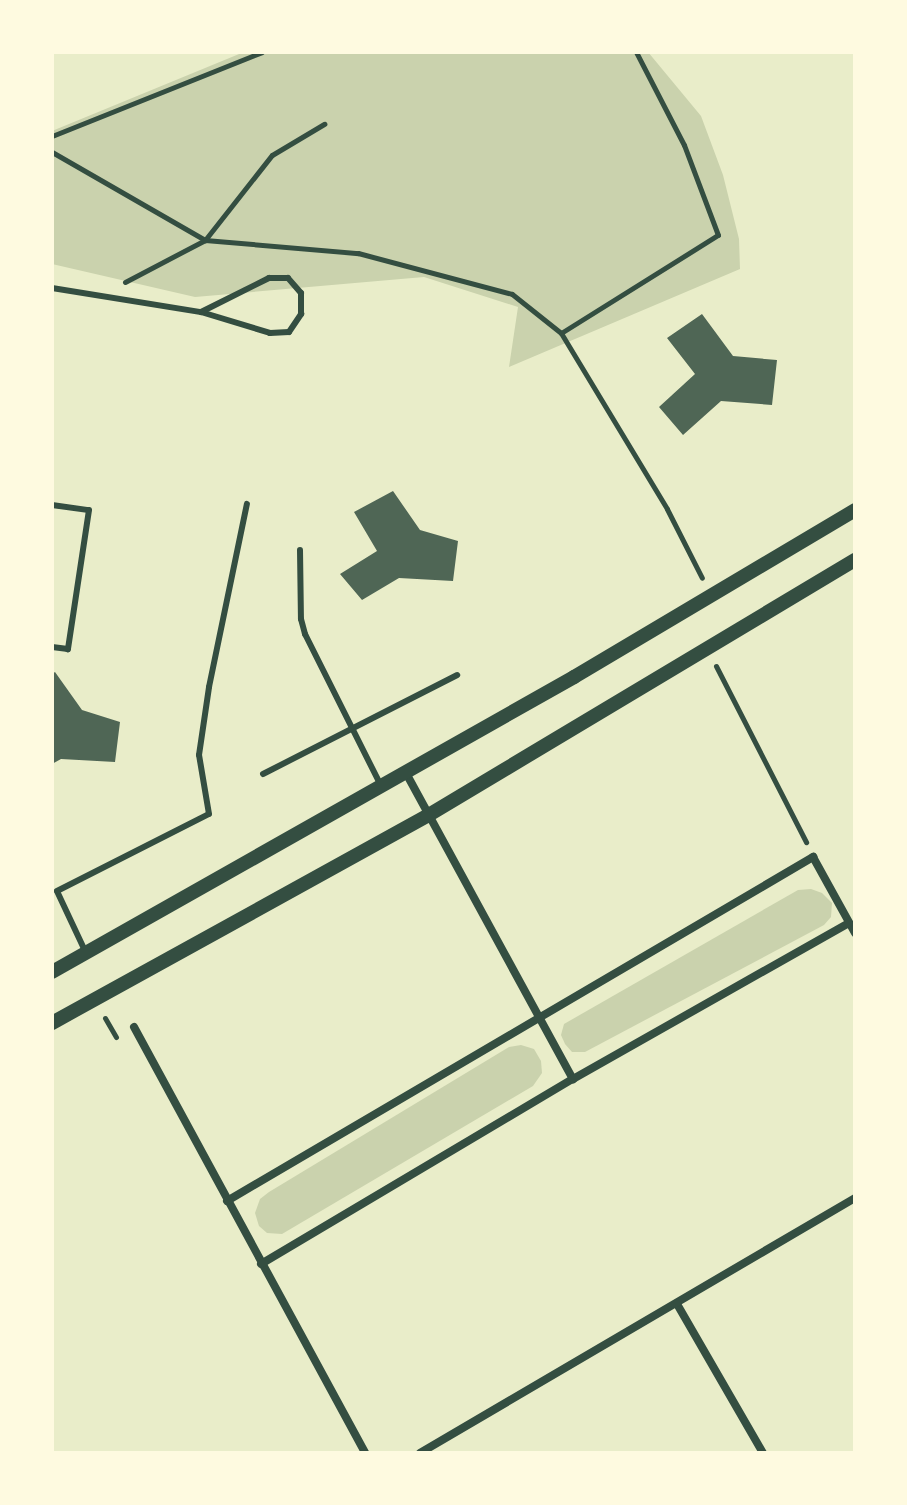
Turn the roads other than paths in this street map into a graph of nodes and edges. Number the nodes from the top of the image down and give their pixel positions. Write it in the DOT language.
graph roads {
  1 [pos="52,288"];
  2 [pos="201,312"];
  3 [pos="247,504"];
  4 [pos="52,505"];
  5 [pos="855,510"];
  6 [pos="300,550"];
  7 [pos="855,560"];
  8 [pos="52,647"];
  9 [pos="457,675"];
  10 [pos="354,727"];
  11 [pos="406,773"];
  12 [pos="263,774"];
  13 [pos="381,787"];
  14 [pos="427,816"];
  15 [pos="54,892"];
  16 [pos="849,923"];
  17 [pos="855,933"];
  18 [pos="86,953"];
  19 [pos="52,972"];
  20 [pos="540,1017"];
  21 [pos="52,1023"];
  22 [pos="134,1027"];
  23 [pos="573,1079"];
  24 [pos="855,1198"];
  25 [pos="227,1201"];
  26 [pos="261,1264"];
  27 [pos="677,1304"];
  28 [pos="365,1453"];
  29 [pos="420,1453"];
  30 [pos="763,1453"];
  1 -- 2 [label="lane"];
  2 -- 2 [label="lane"];
  3 -- 15 [label="lane"];
  4 -- 8 [label="lane"];
  5 -- 11 [label="street"];
  6 -- 10 [label="lane"];
  7 -- 14 [label="street"];
  9 -- 10 [label="lane"];
  10 -- 12 [label="lane"];
  10 -- 13 [label="lane"];
  11 -- 13 [label="street"];
  11 -- 14 [label="street"];
  13 -- 18 [label="street"];
  14 -- 20 [label="street"];
  14 -- 21 [label="street"];
  15 -- 18 [label="lane"];
  16 -- 17 [label="street"];
  16 -- 20 [label="street"];
  16 -- 23 [label="street"];
  18 -- 19 [label="street"];
  20 -- 23 [label="street"];
  20 -- 25 [label="street"];
  22 -- 25 [label="street"];
  23 -- 26 [label="street"];
  24 -- 27 [label="street"];
  25 -- 26 [label="street"];
  26 -- 28 [label="street"];
  27 -- 29 [label="street"];
  27 -- 30 [label="street"];
}
